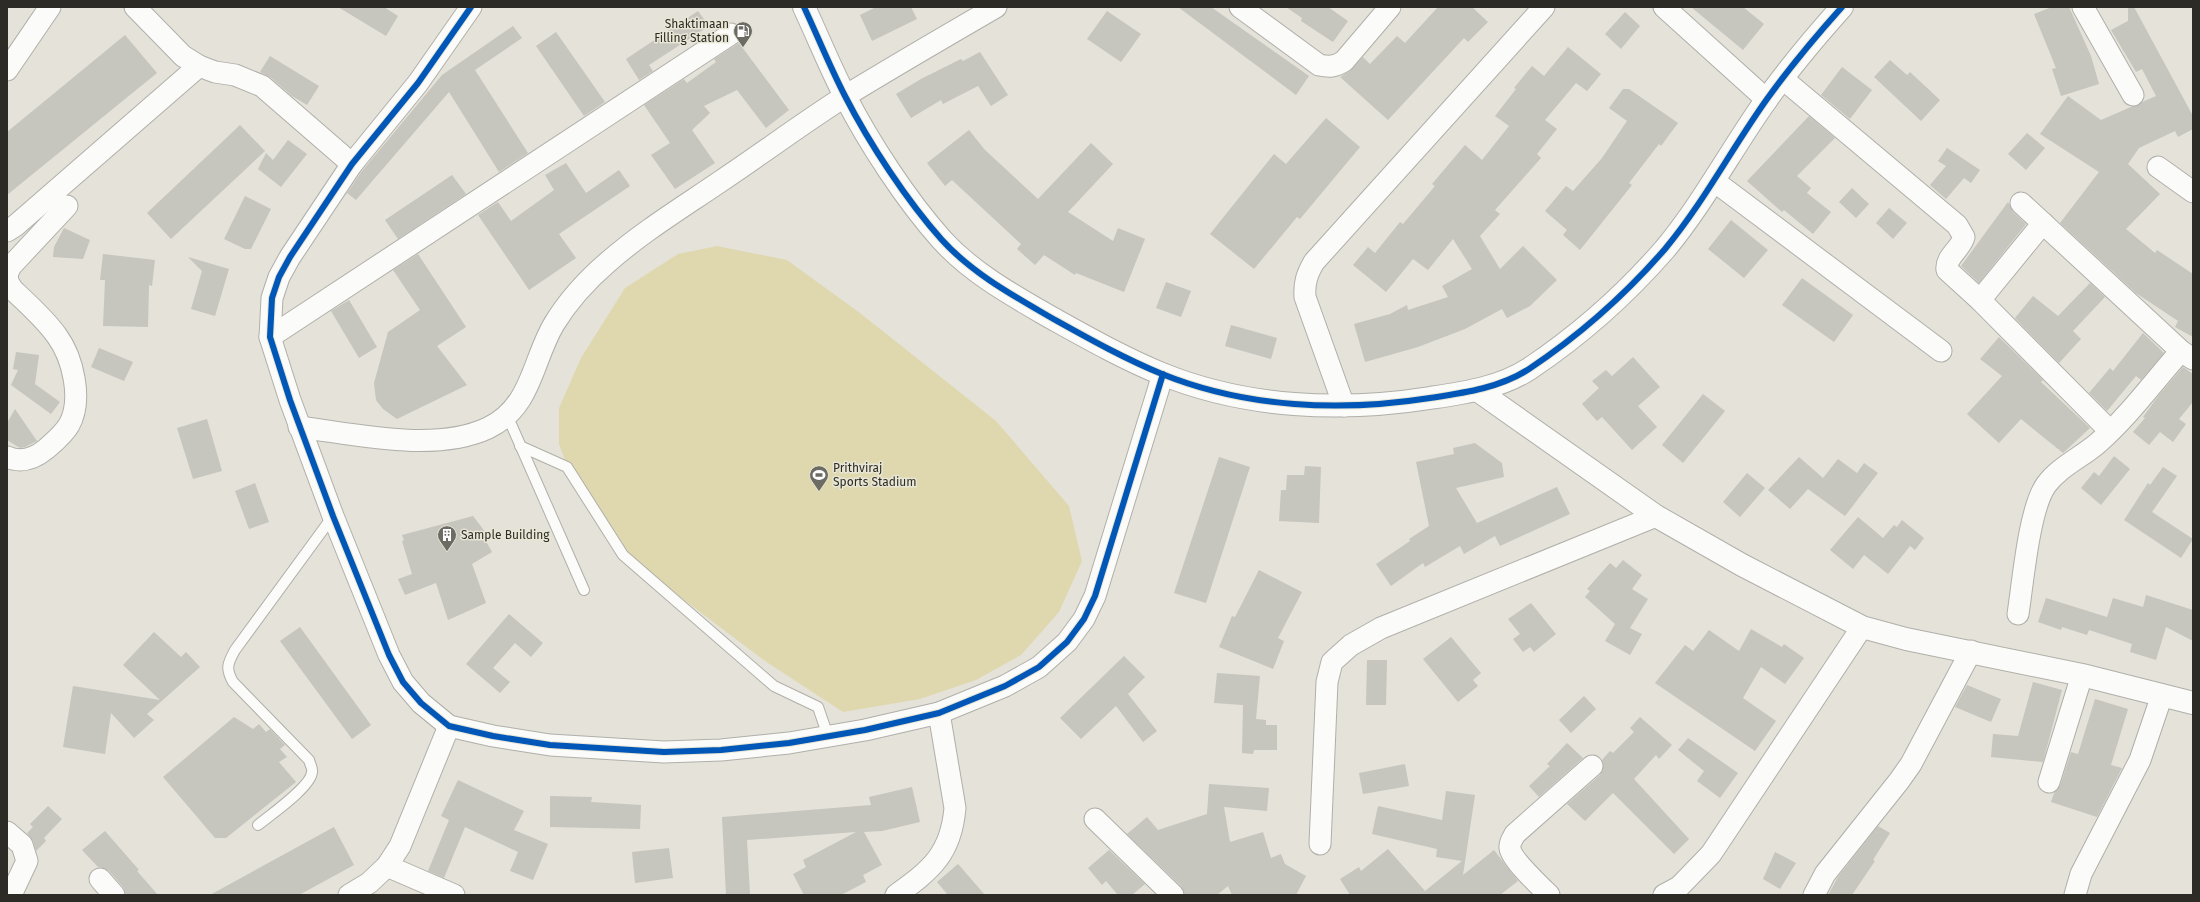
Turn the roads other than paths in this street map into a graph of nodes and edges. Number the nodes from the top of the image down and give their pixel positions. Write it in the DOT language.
graph roads {
  1 [pos="50,7"];
  2 [pos="136,7"];
  3 [pos="471,7"];
  4 [pos="804,7"];
  5 [pos="996,7"];
  6 [pos="1240,7"];
  7 [pos="1390,7"];
  8 [pos="1544,7"];
  9 [pos="1664,7"];
  10 [pos="1842,7"];
  11 [pos="2083,7"];
  12 [pos="731,34"];
  13 [pos="199,66"];
  14 [pos="7,70"];
  15 [pos="1783,79"];
  16 [pos="2133,95"];
  17 [pos="845,96"];
  18 [pos="1767,100"];
  19 [pos="352,164"];
  20 [pos="2158,167"];
  21 [pos="1714,181"];
  22 [pos="2193,192"];
  23 [pos="2021,203"];
  24 [pos="66,206"];
  25 [pos="2043,223"];
  26 [pos="7,231"];
  27 [pos="7,274"];
  28 [pos="1980,300"];
  29 [pos="270,337"];
  30 [pos="1941,351"];
  31 [pos="2187,355"];
  32 [pos="1163,374"];
  33 [pos="1477,390"];
  34 [pos="1344,406"];
  35 [pos="507,415"];
  36 [pos="299,427"];
  37 [pos="2110,431"];
  38 [pos="520,446"];
  39 [pos="7,457"];
  40 [pos="333,516"];
  41 [pos="1656,516"];
  42 [pos="584,590"];
  43 [pos="2018,614"];
  44 [pos="1862,627"];
  45 [pos="1971,651"];
  46 [pos="2082,675"];
  47 [pos="2162,695"];
  48 [pos="2193,703"];
  49 [pos="939,713"];
  50 [pos="450,726"];
  51 [pos="828,736"];
  52 [pos="1592,766"];
  53 [pos="2049,782"];
  54 [pos="1096,819"];
  55 [pos="258,825"];
  56 [pos="7,832"];
  57 [pos="1320,844"];
  58 [pos="387,866"];
  59 [pos="100,879"];
  60 [pos="11,895"];
  61 [pos="114,895"];
  62 [pos="349,895"];
  63 [pos="454,895"];
  64 [pos="896,895"];
  65 [pos="1173,895"];
  66 [pos="1549,895"];
  67 [pos="1664,895"];
  68 [pos="1814,895"];
  69 [pos="2075,895"];
  1 -- 14 [label="street"];
  2 -- 13 [label="street"];
  3 -- 19 [label="street"];
  4 -- 17 [label="street"];
  5 -- 17 [label="street"];
  6 -- 7 [label="street"];
  8 -- 34 [label="street"];
  9 -- 18 [label="street"];
  10 -- 15 [label="street"];
  11 -- 16 [label="street"];
  12 -- 29 [label="street"];
  13 -- 19 [label="street"];
  13 -- 26 [label="street"];
  15 -- 18 [label="street"];
  15 -- 28 [label="street"];
  17 -- 32 [label="street"];
  17 -- 35 [label="street"];
  18 -- 21 [label="street"];
  19 -- 29 [label="street"];
  20 -- 22 [label="street"];
  21 -- 30 [label="street"];
  21 -- 33 [label="street"];
  23 -- 25 [label="street"];
  24 -- 27 [label="street"];
  25 -- 28 [label="street"];
  25 -- 31 [label="street"];
  27 -- 39 [label="street"];
  28 -- 37 [label="street"];
  29 -- 36 [label="street"];
  31 -- 37 [label="street"];
  32 -- 34 [label="street"];
  32 -- 49 [label="street"];
  33 -- 34 [label="street"];
  33 -- 41 [label="street"];
  35 -- 36 [label="street"];
  35 -- 38 [label="lane"];
  36 -- 40 [label="street"];
  37 -- 43 [label="street"];
  38 -- 42 [label="lane"];
  38 -- 51 [label="lane"];
  40 -- 50 [label="street"];
  40 -- 55 [label="lane"];
  41 -- 44 [label="street"];
  41 -- 57 [label="street"];
  44 -- 45 [label="street"];
  44 -- 67 [label="street"];
  45 -- 46 [label="street"];
  45 -- 68 [label="street"];
  46 -- 47 [label="street"];
  46 -- 53 [label="street"];
  47 -- 48 [label="street"];
  47 -- 69 [label="street"];
  49 -- 51 [label="street"];
  49 -- 64 [label="street"];
  50 -- 51 [label="street"];
  50 -- 58 [label="street"];
  52 -- 66 [label="street"];
  54 -- 65 [label="street"];
  56 -- 60 [label="street"];
  58 -- 62 [label="street"];
  58 -- 63 [label="street"];
  59 -- 61 [label="street"];
}
